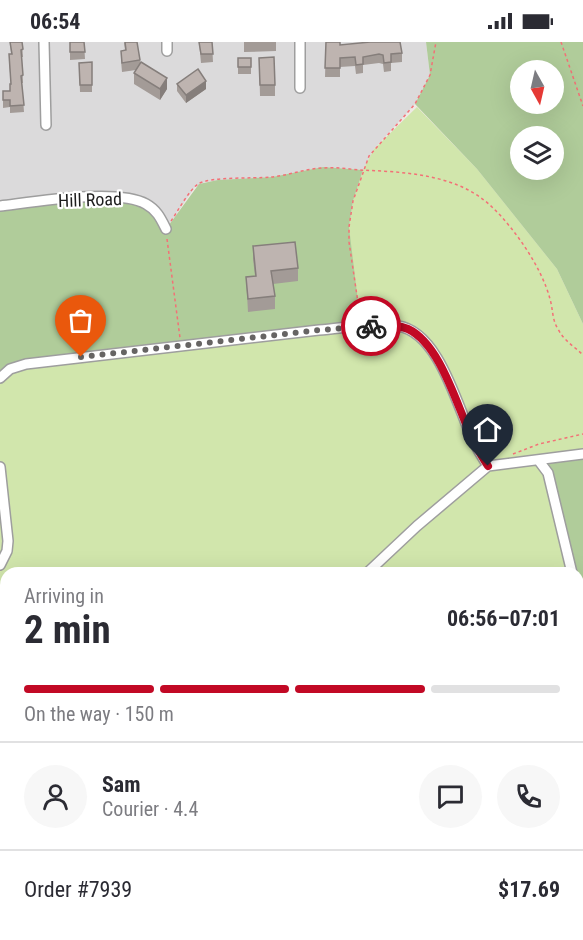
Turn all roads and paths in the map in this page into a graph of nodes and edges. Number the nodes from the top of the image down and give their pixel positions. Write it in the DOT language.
graph roads {
  1 [pos="44,42"];
  2 [pos="300,42"];
  3 [pos="436,42"];
  4 [pos="561,42"];
  5 [pos="300,88"];
  6 [pos="583,106"];
  7 [pos="45,125"];
  8 [pos="363,170"];
  9 [pos="0,206"];
  10 [pos="166,229"];
  11 [pos="361,326"];
  12 [pos="181,346"];
  13 [pos="583,355"];
  14 [pos="0,378"];
  15 [pos="583,434"];
  16 [pos="512,454"];
  17 [pos="583,454"];
  18 [pos="539,461"];
  19 [pos="488,466"];
  20 [pos="0,467"];
  21 [pos="0,565"];
  22 [pos="374,567"];
  23 [pos="571,567"];
  1 -- 7 [label="street"];
  2 -- 5 [label="street"];
  3 -- 8 [label="path"];
  4 -- 6 [label="path"];
  8 -- 10 [label="path"];
  8 -- 11 [label="path"];
  8 -- 13 [label="path"];
  9 -- 10 [label="street, Hill Road"];
  10 -- 12 [label="path"];
  11 -- 12 [label="street"];
  11 -- 19 [label="street"];
  12 -- 14 [label="street"];
  15 -- 16 [label="path"];
  17 -- 18 [label="street"];
  18 -- 19 [label="street"];
  18 -- 23 [label="street"];
  19 -- 22 [label="street"];
  20 -- 21 [label="street"];
}
